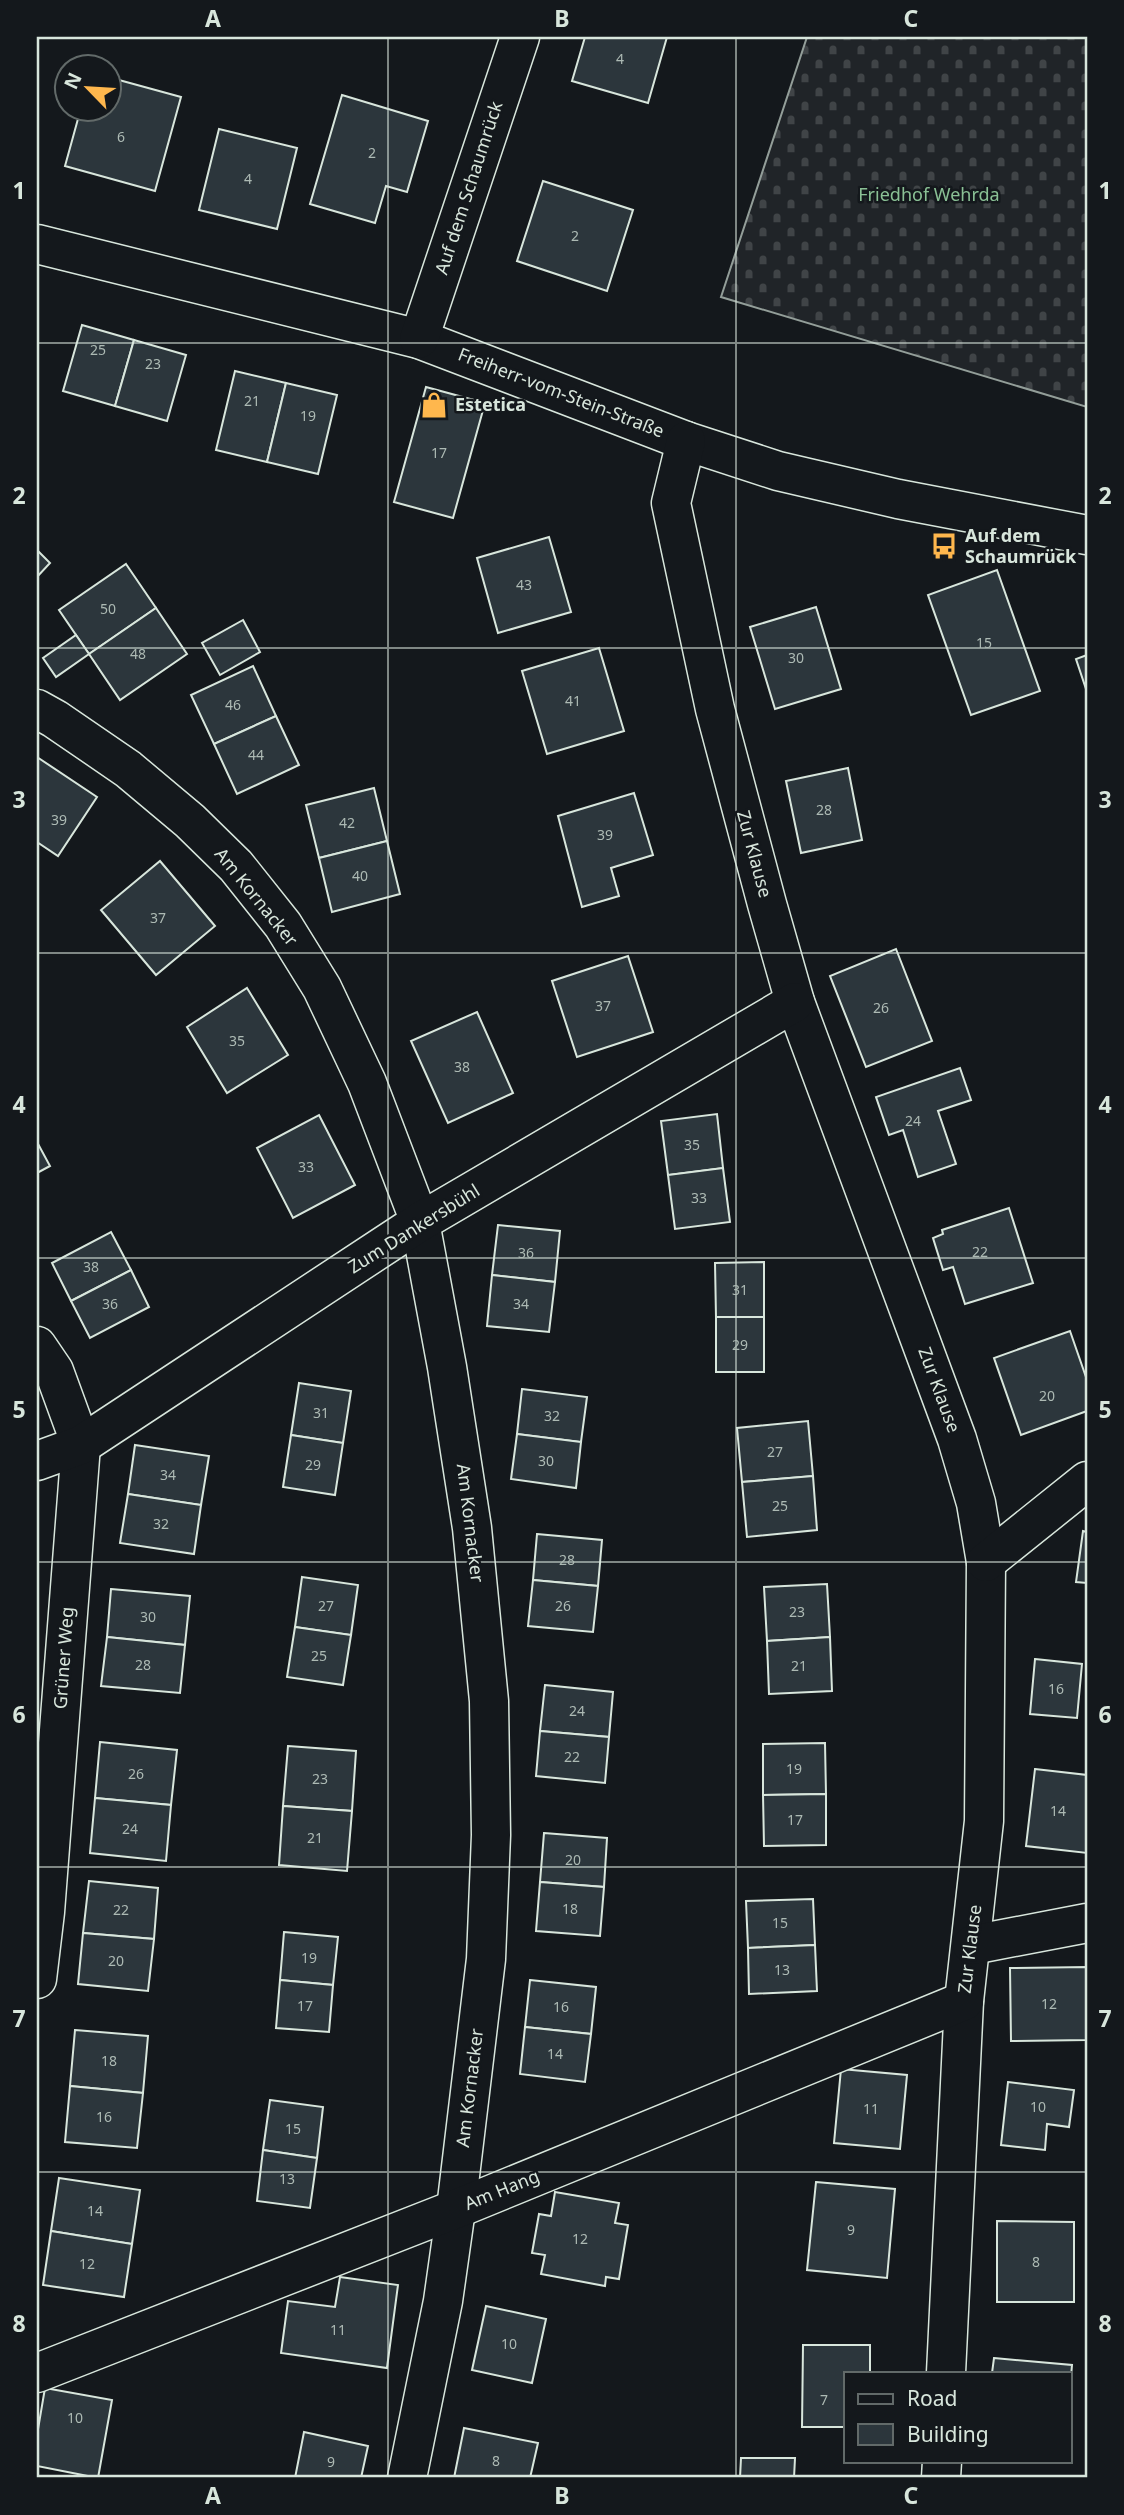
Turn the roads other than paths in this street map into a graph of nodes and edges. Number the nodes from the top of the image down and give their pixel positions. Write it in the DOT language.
graph roads {
  1 [pos="520,37"];
  2 [pos="37,244"];
  3 [pos="419,339"];
  4 [pos="687,442"];
  5 [pos="1087,535"];
  6 [pos="37,709"];
  7 [pos="795,1002"];
  8 [pos="420,1222"];
  9 [pos="37,1346"];
  10 [pos="80,1445"];
  11 [pos="37,1461"];
  12 [pos="1087,1481"];
  13 [pos="986,1562"];
  14 [pos="1087,1923"];
  15 [pos="972,1945"];
  16 [pos="37,1979"];
  17 [pos="964,2001"];
  18 [pos="456,2209"];
  19 [pos="946,2372"];
  20 [pos="37,2373"];
  21 [pos="407,2478"];
  1 -- 3 [label="street, Auf dem Schaumrück"];
  2 -- 3 [label="street, Freiherr-vom-Stein-Straße"];
  3 -- 4 [label="street, Freiherr-vom-Stein-Straße"];
  4 -- 5 [label="street, Freiherr-vom-Stein-Straße"];
  4 -- 7 [label="street, Zur Klause"];
  6 -- 8 [label="street, Am Kornacker"];
  7 -- 8 [label="street, Zum Dankersbühl"];
  7 -- 13 [label="street, Zur Klause"];
  8 -- 10 [label="street, Zum Dankersbühl"];
  8 -- 18 [label="street, Am Kornacker"];
  9 -- 10 [label="street, Grüner Weg"];
  10 -- 11 [label="street, Zum Dankersbühl"];
  10 -- 16 [label="street, Grüner Weg"];
  12 -- 13 [label="street"];
  13 -- 15 [label="street, Zur Klause"];
  14 -- 15 [label="street"];
  15 -- 17 [label="street, Zur Klause"];
  17 -- 18 [label="street, Am Hang"];
  17 -- 19 [label="street, Zur Klause"];
  18 -- 20 [label="street, Am Hang"];
  18 -- 21 [label="street, Am Kornacker"];
}
